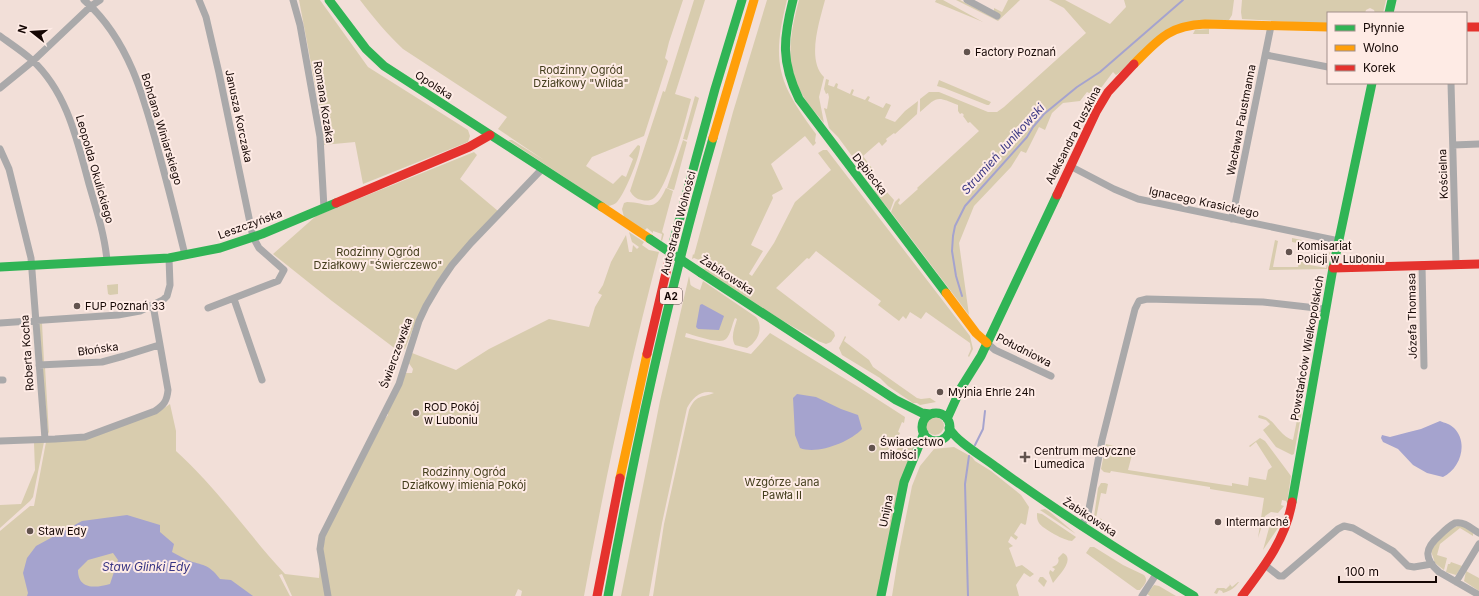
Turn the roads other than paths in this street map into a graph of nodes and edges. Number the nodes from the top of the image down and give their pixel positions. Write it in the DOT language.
graph roads {
  1 [pos="84,0"];
  2 [pos="100,0"];
  3 [pos="199,0"];
  4 [pos="293,0"];
  5 [pos="329,0"];
  6 [pos="742,0"];
  7 [pos="754,0"];
  8 [pos="794,0"];
  9 [pos="967,0"];
  10 [pos="1392,0"];
  11 [pos="91,6"];
  12 [pos="1389,12"];
  13 [pos="997,16"];
  14 [pos="1272,26"];
  15 [pos="1327,27"];
  16 [pos="1467,27"];
  17 [pos="1479,27"];
  18 [pos="0,36"];
  19 [pos="1266,55"];
  20 [pos="33,61"];
  21 [pos="1327,67"];
  22 [pos="1372,84"];
  23 [pos="1451,84"];
  24 [pos="0,88"];
  25 [pos="490,135"];
  26 [pos="1479,144"];
  27 [pos="1453,145"];
  28 [pos="0,150"];
  29 [pos="1070,166"];
  30 [pos="543,169"];
  31 [pos="324,208"];
  32 [pos="1232,219"];
  33 [pos="253,237"];
  34 [pos="1338,241"];
  35 [pos="185,255"];
  36 [pos="169,258"];
  37 [pos="107,261"];
  38 [pos="1456,264"];
  39 [pos="1479,264"];
  40 [pos="32,265"];
  41 [pos="1422,265"];
  42 [pos="0,267"];
  43 [pos="1333,268"];
  44 [pos="234,299"];
  45 [pos="153,305"];
  46 [pos="208,308"];
  47 [pos="1326,309"];
  48 [pos="36,321"];
  49 [pos="0,323"];
  50 [pos="986,343"];
  51 [pos="160,345"];
  52 [pos="39,365"];
  53 [pos="1424,366"];
  54 [pos="1051,376"];
  55 [pos="262,380"];
  56 [pos="962,388"];
  57 [pos="896,400"];
  58 [pos="933,413"];
  59 [pos="948,424"];
  60 [pos="923,429"];
  61 [pos="45,439"];
  62 [pos="937,440"];
  63 [pos="0,441"];
  64 [pos="977,454"];
  65 [pos="911,465"];
  66 [pos="1081,526"];
  67 [pos="1479,533"];
  68 [pos="1479,544"];
  69 [pos="888,563"];
  70 [pos="1432,564"];
  71 [pos="1265,565"];
  72 [pos="1157,573"];
  73 [pos="1456,582"];
  74 [pos="1479,595"];
  75 [pos="328,596"];
  76 [pos="597,596"];
  77 [pos="608,596"];
  78 [pos="881,596"];
  79 [pos="886,596"];
  80 [pos="1142,596"];
  81 [pos="1194,596"];
  82 [pos="1242,596"];
  1 -- 11 [label="street, Bohdana Winiarskiego"];
  2 -- 11 [label="street"];
  3 -- 33 [label="street, Janusza Korczaka"];
  4 -- 31 [label="street, Romana Kozaka"];
  5 -- 25 [label="main road, Opolska"];
  6 -- 76 [label="main road, Autostrada Wolności / A2"];
  7 -- 77 [label="main road, Autostrada Wolności / A2"];
  8 -- 50 [label="main road, Dębiecka"];
  9 -- 13 [label="street"];
  10 -- 12 [label="main road"];
  11 -- 20 [label="street"];
  11 -- 35 [label="street, Bohdana Winiarskiego"];
  14 -- 15 [label="main road, Aleksandra Puszkina"];
  14 -- 19 [label="street, Wacława Faustmanna"];
  14 -- 29 [label="main road, Aleksandra Puszkina"];
  16 -- 17 [label="main road"];
  18 -- 20 [label="street, Leopolda Okulickiego"];
  19 -- 21 [label="street"];
  19 -- 32 [label="street, Wacława Faustmanna"];
  20 -- 24 [label="street"];
  20 -- 37 [label="street, Leopolda Okulickiego"];
  22 -- 34 [label="main road, Powstańców Wielkopolskich"];
  23 -- 27 [label="street, Kościelna"];
  25 -- 30 [label="main road, Opolska"];
  25 -- 31 [label="main road, Leszczyńska"];
  26 -- 27 [label="street"];
  27 -- 38 [label="street, Kościelna"];
  28 -- 40 [label="street"];
  29 -- 32 [label="street, Ignacego Krasickiego"];
  29 -- 50 [label="main road, Aleksandra Puszkina"];
  30 -- 57 [label="main road, Żabikowska, bridge"];
  30 -- 75 [label="street, Świerczewska"];
  31 -- 33 [label="main road, Leszczyńska"];
  32 -- 34 [label="street, Ignacego Krasickiego"];
  33 -- 35 [label="main road, Leszczyńska"];
  33 -- 44 [label="street"];
  34 -- 43 [label="main road, Powstańców Wielkopolskich"];
  35 -- 36 [label="main road, Leszczyńska"];
  36 -- 37 [label="main road, Leszczyńska"];
  36 -- 45 [label="street"];
  37 -- 40 [label="main road, Leszczyńska"];
  38 -- 39 [label="main road"];
  38 -- 41 [label="main road"];
  40 -- 42 [label="main road, Leszczyńska"];
  40 -- 48 [label="street, Roberta Kocha"];
  41 -- 43 [label="main road"];
  41 -- 53 [label="street, Józefa Thomasa"];
  43 -- 47 [label="main road, Powstańców Wielkopolskich"];
  44 -- 46 [label="street"];
  44 -- 55 [label="street"];
  45 -- 48 [label="street"];
  45 -- 51 [label="street"];
  47 -- 66 [label="street"];
  47 -- 71 [label="main road, Powstańców Wielkopolskich"];
  48 -- 49 [label="street"];
  48 -- 52 [label="street, Roberta Kocha"];
  50 -- 54 [label="street, Południowa"];
  50 -- 56 [label="main road, Aleksandra Puszkina"];
  51 -- 52 [label="street, Błońska"];
  51 -- 61 [label="street"];
  52 -- 61 [label="street, Roberta Kocha"];
  56 -- 58 [label="main road, Aleksandra Puszkina"];
  56 -- 59 [label="main road, Aleksandra Puszkina"];
  57 -- 58 [label="main road, Żabikowska"];
  57 -- 60 [label="main road, Żabikowska"];
  58 -- 59 [label="main road"];
  58 -- 60 [label="main road"];
  59 -- 62 [label="main road"];
  59 -- 64 [label="main road, Żabikowska"];
  60 -- 62 [label="main road"];
  60 -- 65 [label="main road, Unijna"];
  61 -- 63 [label="street"];
  62 -- 64 [label="main road, Żabikowska"];
  62 -- 65 [label="main road, Unijna"];
  64 -- 66 [label="main road, Żabikowska"];
  65 -- 69 [label="main road, Unijna"];
  66 -- 72 [label="main road, Żabikowska"];
  67 -- 70 [label="street"];
  68 -- 73 [label="street"];
  69 -- 78 [label="main road, Unijna"];
  69 -- 79 [label="main road, Unijna"];
  70 -- 71 [label="street"];
  70 -- 73 [label="street"];
  71 -- 82 [label="main road, Powstańców Wielkopolskich"];
  72 -- 80 [label="street"];
  72 -- 81 [label="main road, Żabikowska"];
  73 -- 74 [label="street"];
}
